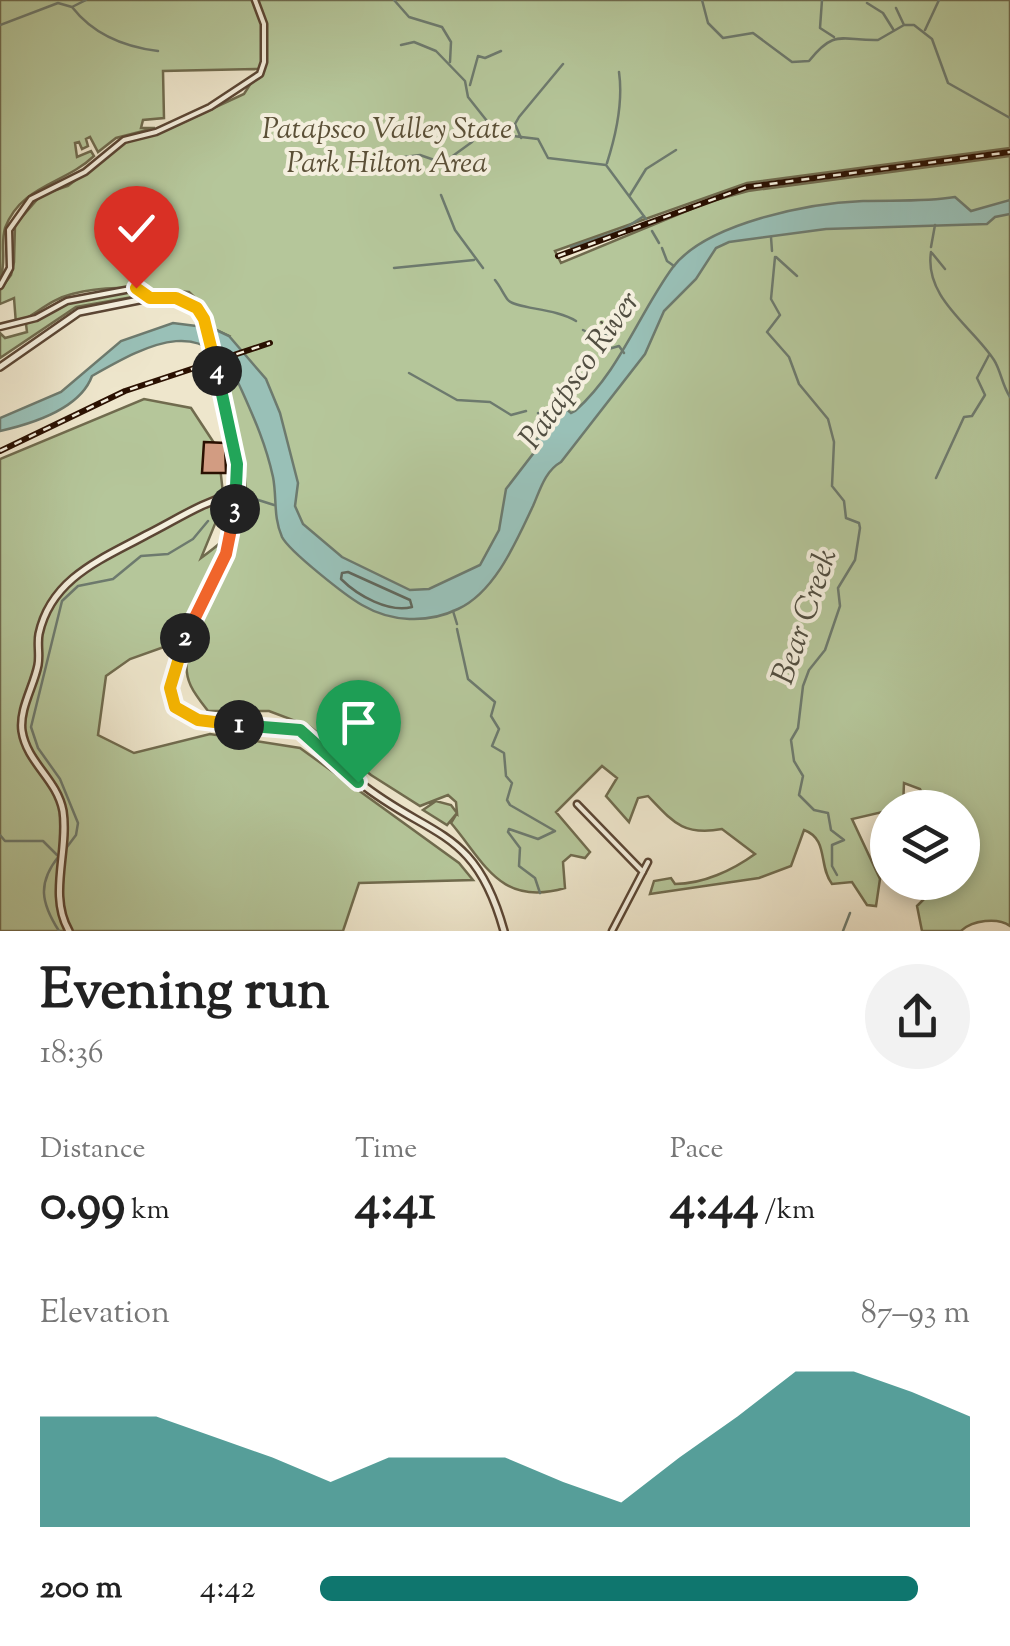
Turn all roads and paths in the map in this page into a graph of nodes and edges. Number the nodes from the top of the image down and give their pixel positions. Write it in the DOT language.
graph roads {
  1 [pos="255,0"];
  2 [pos="0,286"];
  3 [pos="150,298"];
  4 [pos="0,328"];
  5 [pos="0,367"];
  6 [pos="236,493"];
  7 [pos="577,804"];
  8 [pos="648,862"];
  9 [pos="643,872"];
  10 [pos="69,931"];
  11 [pos="504,931"];
  12 [pos="612,931"];
  1 -- 2 [label="street"];
  3 -- 4 [label="street"];
  3 -- 5 [label="street"];
  3 -- 6 [label="street"];
  6 -- 10 [label="street"];
  6 -- 11 [label="street"];
  7 -- 9 [label="street"];
  8 -- 9 [label="street"];
  9 -- 12 [label="street"];
}
